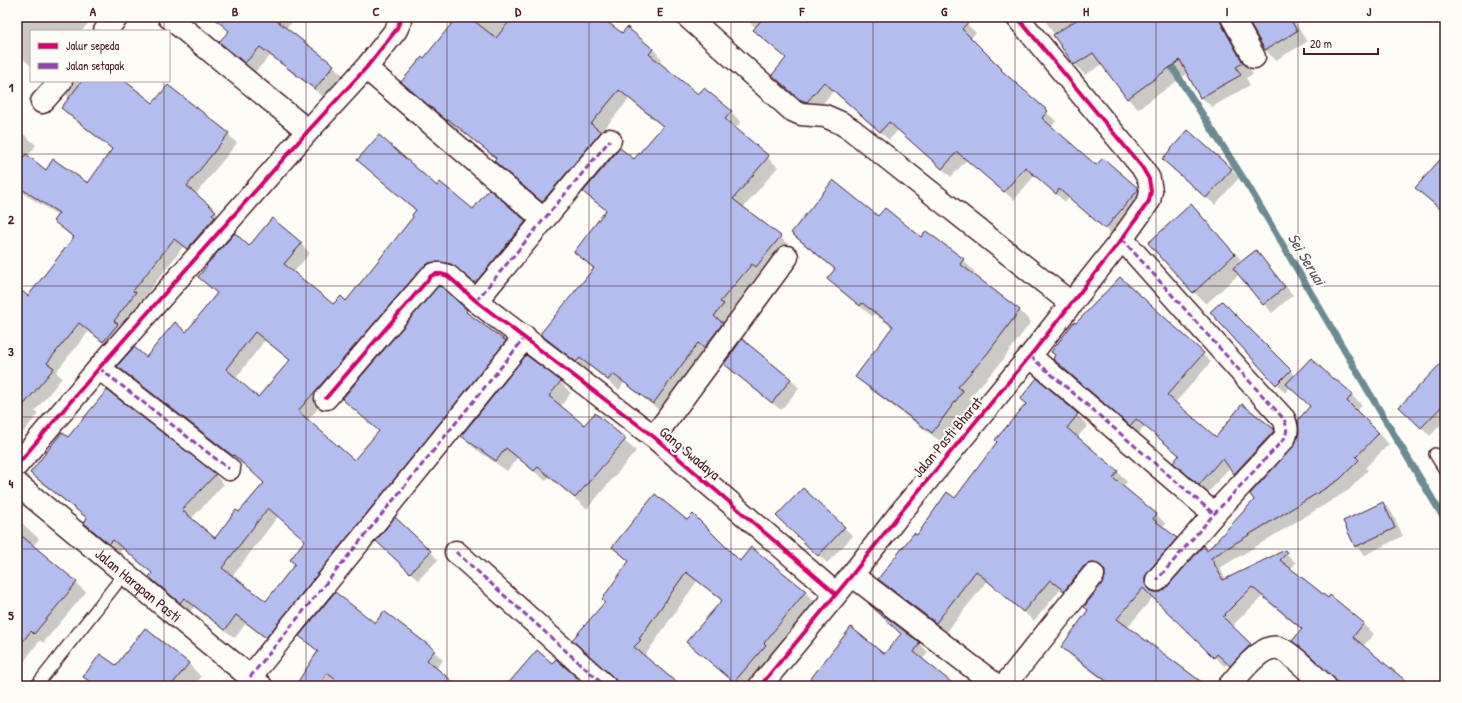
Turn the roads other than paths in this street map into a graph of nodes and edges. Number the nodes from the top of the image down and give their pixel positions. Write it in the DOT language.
graph roads {
  1 [pos="117,17"];
  2 [pos="169,17"];
  3 [pos="402,17"];
  4 [pos="688,17"];
  5 [pos="1018,17"];
  6 [pos="1232,17"];
  7 [pos="105,30"];
  8 [pos="1254,56"];
  9 [pos="366,68"];
  10 [pos="60,82"];
  11 [pos="42,102"];
  12 [pos="308,131"];
  13 [pos="610,140"];
  14 [pos="543,219"];
  15 [pos="1122,240"];
  16 [pos="787,257"];
  17 [pos="476,301"];
  18 [pos="1072,304"];
  19 [pos="525,337"];
  20 [pos="1030,356"];
  21 [pos="99,368"];
  22 [pos="326,398"];
  23 [pos="654,437"];
  24 [pos="1435,454"];
  25 [pos="17,465"];
  26 [pos="229,469"];
  27 [pos="1445,470"];
  28 [pos="17,484"];
  29 [pos="1214,514"];
  30 [pos="456,552"];
  31 [pos="125,573"];
  32 [pos="852,575"];
  33 [pos="1093,576"];
  34 [pos="1157,580"];
  35 [pos="836,594"];
  36 [pos="255,681"];
  37 [pos="36,686"];
  38 [pos="605,686"];
  39 [pos="760,686"];
  40 [pos="997,686"];
  41 [pos="1004,686"];
  42 [pos="1230,686"];
  43 [pos="1325,686"];
  1 -- 7 [label="street"];
  2 -- 12 [label="street"];
  3 -- 9 [label="street"];
  4 -- 18 [label="street"];
  5 -- 15 [label="street, Jalan Pasti Bharat"];
  6 -- 8 [label="street"];
  9 -- 12 [label="street"];
  9 -- 14 [label="street"];
  10 -- 11 [label="street"];
  12 -- 21 [label="street"];
  13 -- 14 [label="street"];
  14 -- 17 [label="street"];
  15 -- 18 [label="street, Jalan Pasti Bharat"];
  15 -- 29 [label="street"];
  16 -- 23 [label="street"];
  17 -- 19 [label="street, Gang Swadaya"];
  17 -- 22 [label="street, Gang Swadaya"];
  18 -- 20 [label="street, Jalan Pasti Bharat"];
  19 -- 23 [label="street, Gang Swadaya"];
  19 -- 36 [label="street"];
  20 -- 29 [label="street"];
  20 -- 32 [label="street, Jalan Pasti Bharat"];
  21 -- 25 [label="street"];
  21 -- 26 [label="street"];
  23 -- 35 [label="street, Gang Swadaya"];
  24 -- 27 [label="lane"];
  28 -- 31 [label="street, Jalan Harapan Pasti"];
  29 -- 34 [label="street"];
  30 -- 38 [label="street"];
  31 -- 36 [label="street, Jalan Harapan Pasti"];
  31 -- 37 [label="lane"];
  32 -- 35 [label="street, Jalan Pasti Bharat"];
  32 -- 40 [label="street"];
  33 -- 41 [label="street"];
  35 -- 39 [label="street, Jalan Pasti Bharat"];
  42 -- 43 [label="street"];
}
